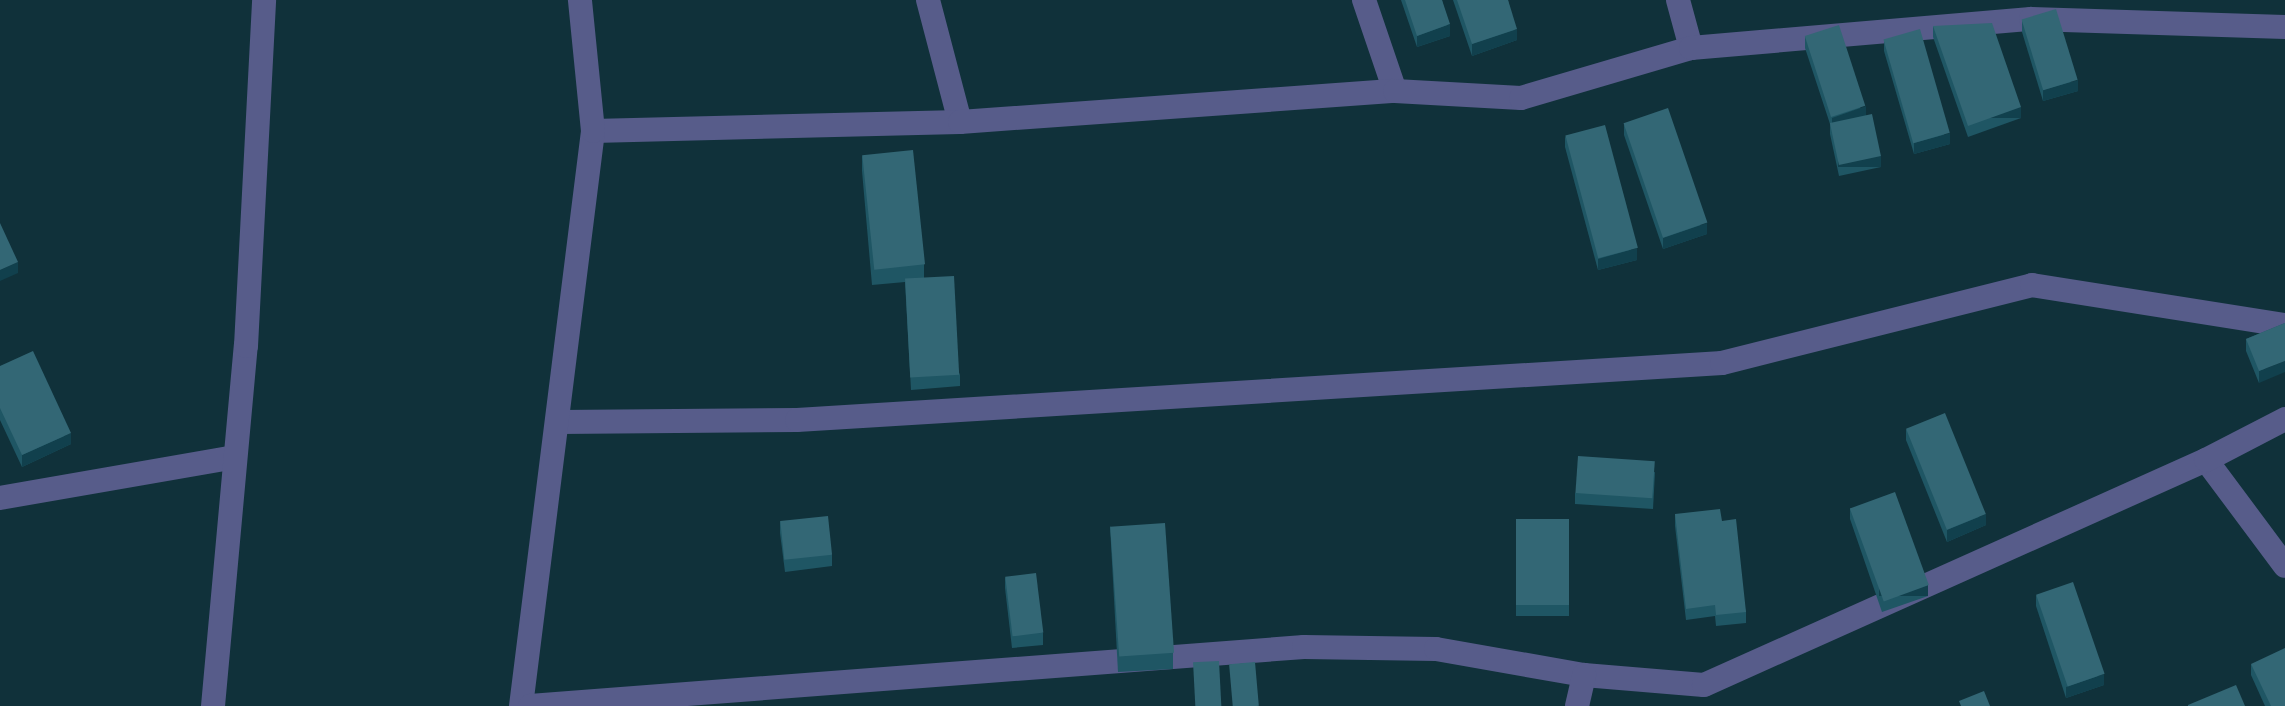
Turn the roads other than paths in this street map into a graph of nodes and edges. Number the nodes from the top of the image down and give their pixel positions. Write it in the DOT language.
graph roads {
  1 [pos="264,0"];
  2 [pos="580,0"];
  3 [pos="928,0"];
  4 [pos="1364,0"];
  5 [pos="1678,0"];
  6 [pos="2285,27"];
  7 [pos="1691,48"];
  8 [pos="1395,91"];
  9 [pos="960,122"];
  10 [pos="593,131"];
  11 [pos="2285,325"];
  12 [pos="2285,419"];
  13 [pos="559,422"];
  14 [pos="234,457"];
  15 [pos="2206,460"];
  16 [pos="0,498"];
  17 [pos="2285,566"];
  18 [pos="1584,675"];
  19 [pos="213,706"];
  20 [pos="521,706"];
  21 [pos="530,706"];
  22 [pos="1577,706"];
  1 -- 14 [label="street"];
  2 -- 10 [label="street"];
  3 -- 9 [label="street"];
  4 -- 8 [label="street"];
  5 -- 7 [label="street"];
  6 -- 7 [label="street"];
  7 -- 8 [label="street"];
  8 -- 9 [label="street"];
  9 -- 10 [label="street"];
  10 -- 13 [label="street"];
  11 -- 13 [label="street"];
  12 -- 15 [label="street"];
  13 -- 20 [label="street"];
  14 -- 16 [label="street"];
  14 -- 19 [label="street"];
  15 -- 17 [label="street"];
  15 -- 18 [label="street"];
  18 -- 21 [label="street"];
  18 -- 22 [label="street"];
}
